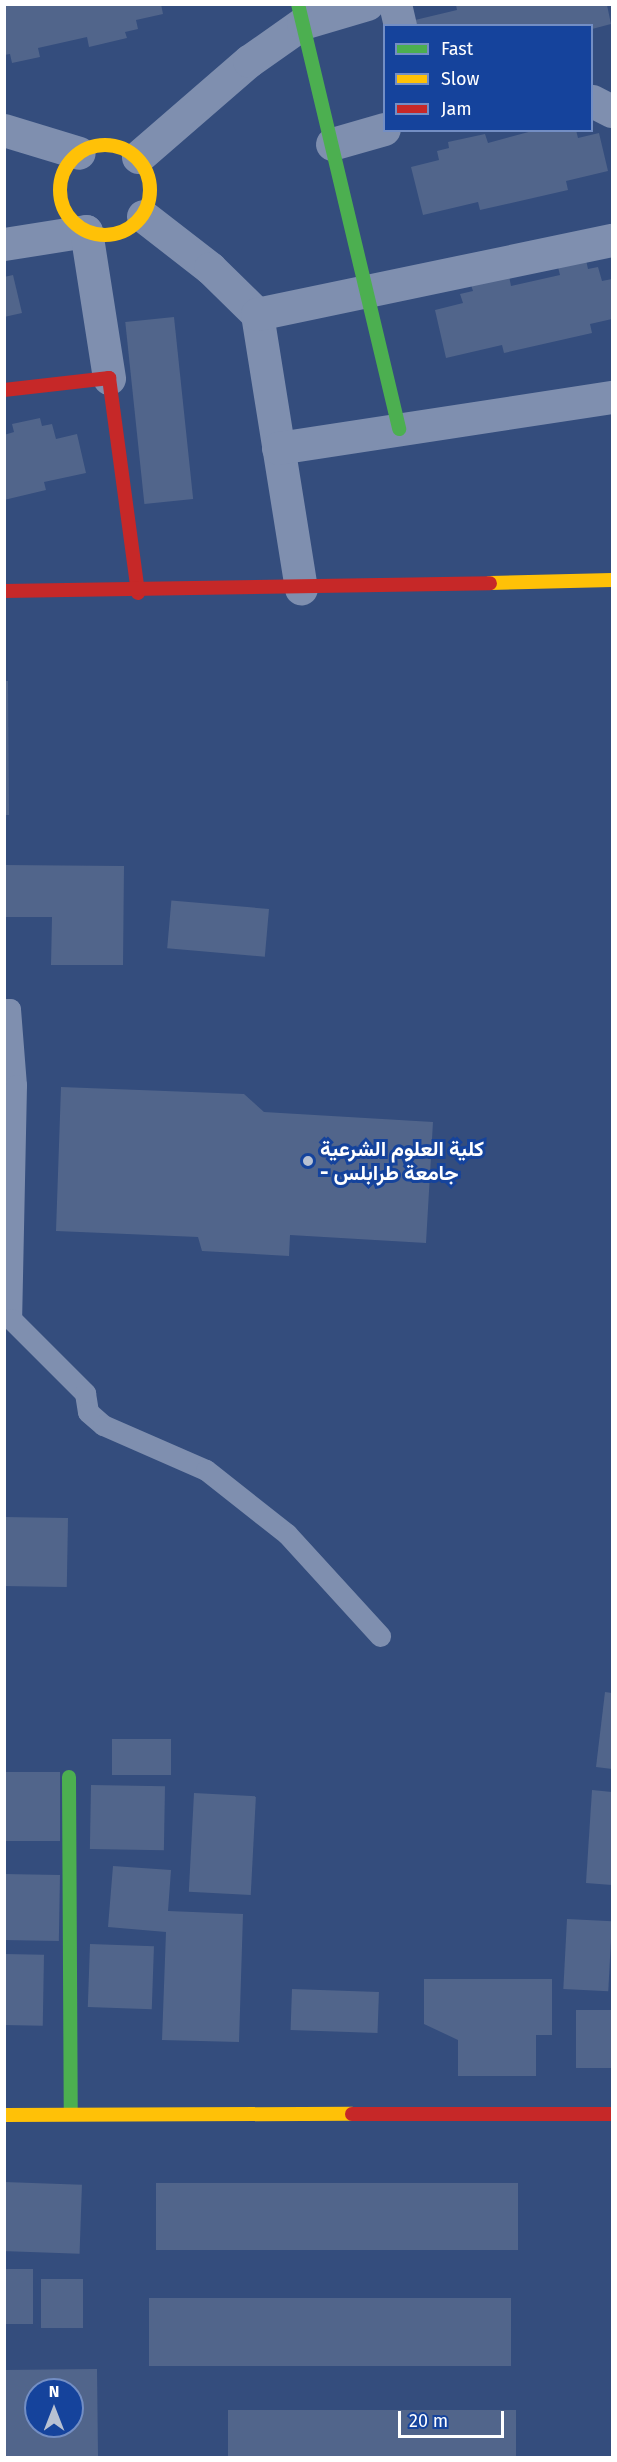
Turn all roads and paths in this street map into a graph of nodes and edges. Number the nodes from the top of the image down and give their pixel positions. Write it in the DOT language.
graph roads {
  1 [pos="367,4"];
  2 [pos="395,4"];
  3 [pos="301,14"];
  4 [pos="400,24"];
  5 [pos="593,102"];
  6 [pos="612,111"];
  7 [pos="383,129"];
  8 [pos="4,130"];
  9 [pos="332,144"];
  10 [pos="79,153"];
  11 [pos="138,157"];
  12 [pos="143,216"];
  13 [pos="86,231"];
  14 [pos="612,240"];
  15 [pos="4,244"];
  16 [pos="366,290"];
  17 [pos="257,314"];
  18 [pos="109,378"];
  19 [pos="4,390"];
  20 [pos="612,397"];
  21 [pos="399,429"];
  22 [pos="278,448"];
  23 [pos="612,580"];
  24 [pos="301,588"];
  25 [pos="4,591"];
  26 [pos="138,593"];
  27 [pos="4,1009"];
  28 [pos="380,1636"];
  29 [pos="69,1777"];
  30 [pos="612,2114"];
  31 [pos="4,2115"];
  32 [pos="71,2115"];
  1 -- 3 [label="street"];
  2 -- 4 [label="street"];
  3 -- 9 [label="street"];
  3 -- 11 [label="street"];
  5 -- 6 [label="street"];
  7 -- 9 [label="street"];
  8 -- 10 [label="street"];
  9 -- 16 [label="street"];
  10 -- 11 [label="street"];
  10 -- 13 [label="street"];
  11 -- 12 [label="street"];
  12 -- 13 [label="street"];
  12 -- 17 [label="street"];
  13 -- 15 [label="street"];
  13 -- 18 [label="street"];
  14 -- 16 [label="street"];
  16 -- 17 [label="street"];
  16 -- 21 [label="street"];
  17 -- 22 [label="street"];
  18 -- 19 [label="street"];
  18 -- 26 [label="street"];
  20 -- 21 [label="street"];
  21 -- 22 [label="street"];
  22 -- 24 [label="street"];
  23 -- 24 [label="street"];
  24 -- 26 [label="street"];
  25 -- 26 [label="street"];
  27 -- 28 [label="lane"];
  29 -- 32 [label="street"];
  30 -- 32 [label="street"];
  31 -- 32 [label="street"];
}
